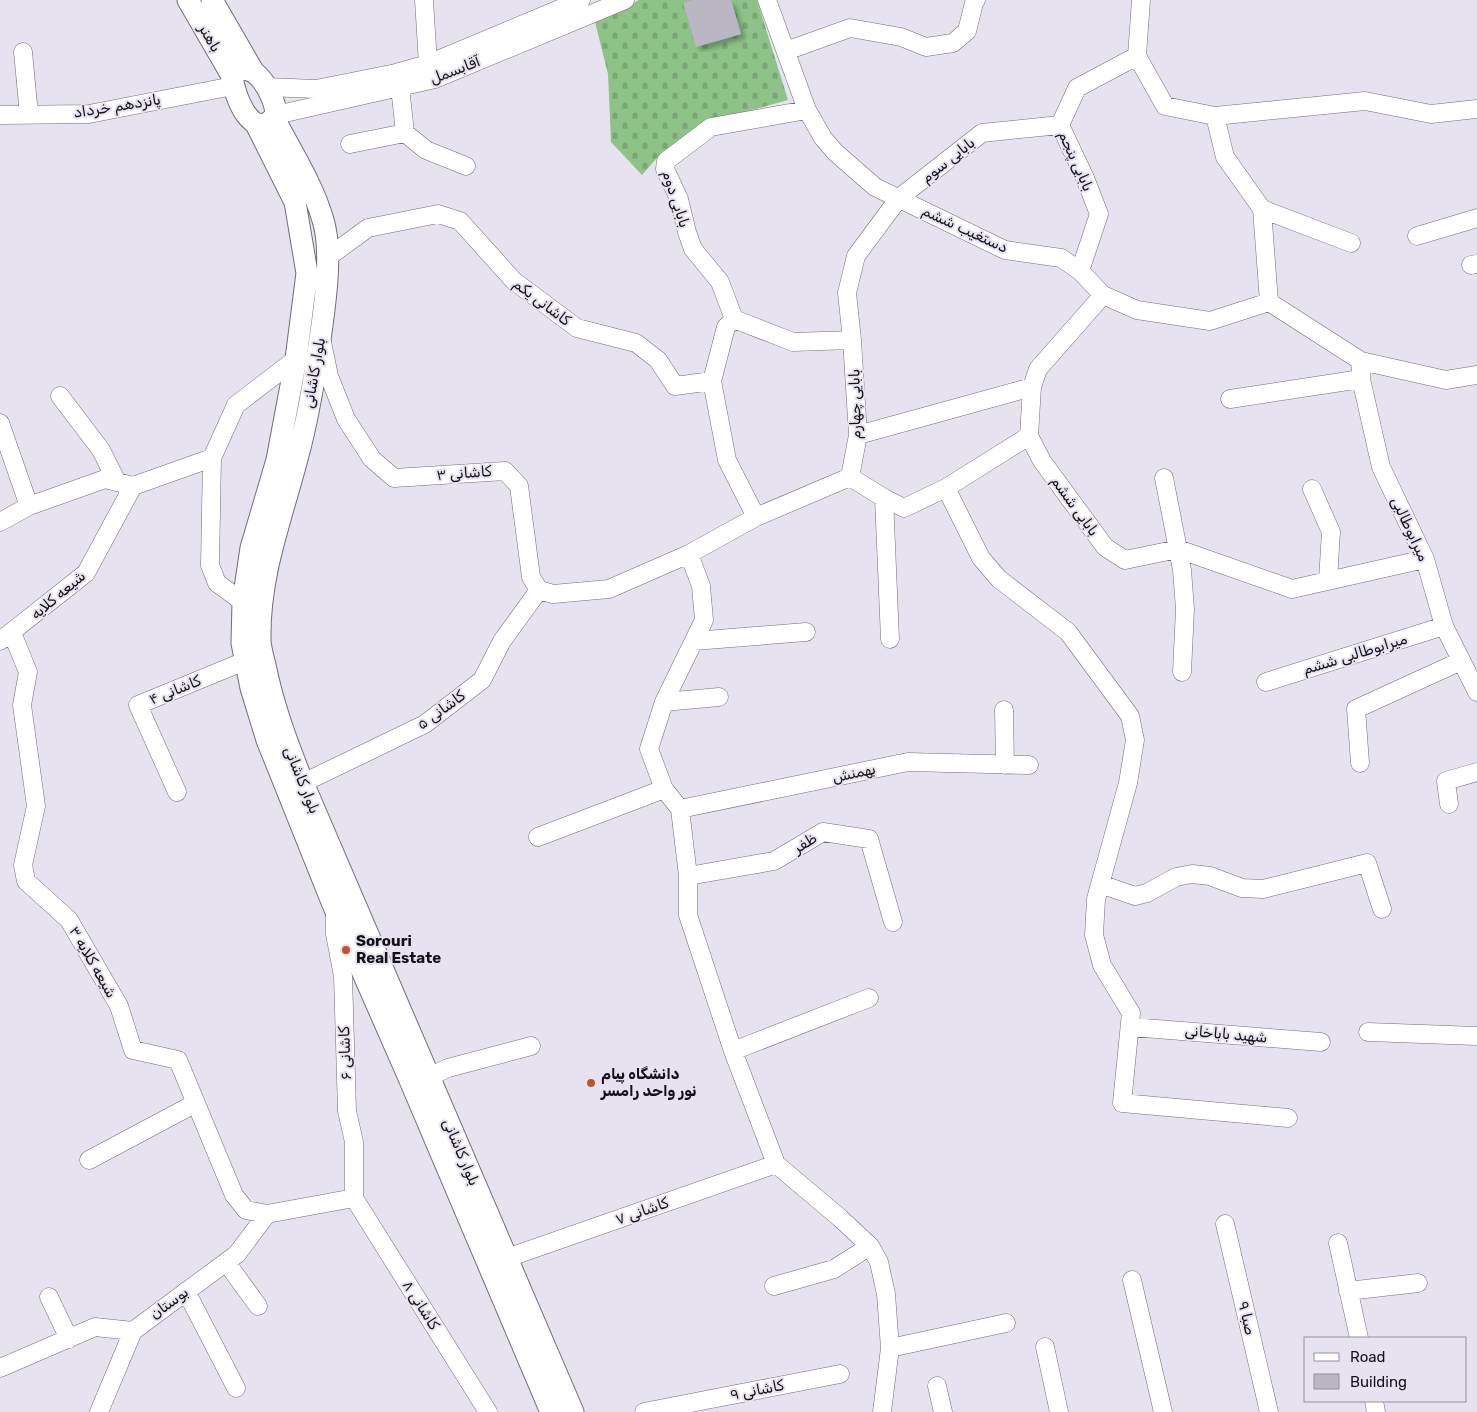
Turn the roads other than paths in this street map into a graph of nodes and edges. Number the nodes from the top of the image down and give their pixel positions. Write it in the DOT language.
graph roads {
  1 [pos="188,0"];
  2 [pos="212,0"];
  3 [pos="424,0"];
  4 [pos="581,0"];
  5 [pos="625,0"];
  6 [pos="767,0"];
  7 [pos="976,0"];
  8 [pos="1141,0"];
  9 [pos="786,51"];
  10 [pos="23,52"];
  11 [pos="1137,56"];
  12 [pos="428,64"];
  13 [pos="252,71"];
  14 [pos="232,81"];
  15 [pos="266,87"];
  16 [pos="400,87"];
  17 [pos="299,89"];
  18 [pos="1477,109"];
  19 [pos="301,110"];
  20 [pos="807,110"];
  21 [pos="0,115"];
  22 [pos="29,115"];
  23 [pos="1215,116"];
  24 [pos="269,119"];
  25 [pos="1060,125"];
  26 [pos="405,133"];
  27 [pos="350,144"];
  28 [pos="279,148"];
  29 [pos="466,166"];
  30 [pos="899,198"];
  31 [pos="1262,209"];
  32 [pos="1477,218"];
  33 [pos="1417,236"];
  34 [pos="1351,243"];
  35 [pos="328,257"];
  36 [pos="1080,271"];
  37 [pos="1103,295"];
  38 [pos="1269,302"];
  39 [pos="734,319"];
  40 [pos="321,334"];
  41 [pos="852,340"];
  42 [pos="296,359"];
  43 [pos="1361,361"];
  44 [pos="1477,375"];
  45 [pos="1361,379"];
  46 [pos="712,381"];
  47 [pos="1032,387"];
  48 [pos="60,396"];
  49 [pos="1230,399"];
  50 [pos="0,423"];
  51 [pos="858,435"];
  52 [pos="1029,436"];
  53 [pos="212,458"];
  54 [pos="850,477"];
  55 [pos="1164,478"];
  56 [pos="125,484"];
  57 [pos="946,488"];
  58 [pos="1312,489"];
  59 [pos="884,498"];
  60 [pos="29,506"];
  61 [pos="756,518"];
  62 [pos="0,522"];
  63 [pos="1178,549"];
  64 [pos="689,554"];
  65 [pos="1426,560"];
  66 [pos="1328,580"];
  67 [pos="538,590"];
  68 [pos="242,602"];
  69 [pos="1444,626"];
  70 [pos="806,632"];
  71 [pos="6,637"];
  72 [pos="890,639"];
  73 [pos="694,641"];
  74 [pos="245,661"];
  75 [pos="1461,662"];
  76 [pos="1182,672"];
  77 [pos="1266,682"];
  78 [pos="1477,692"];
  79 [pos="719,697"];
  80 [pos="664,702"];
  81 [pos="1004,710"];
  82 [pos="1360,763"];
  83 [pos="1006,765"];
  84 [pos="1029,765"];
  85 [pos="1477,772"];
  86 [pos="303,783"];
  87 [pos="664,789"];
  88 [pos="177,792"];
  89 [pos="1449,804"];
  90 [pos="680,809"];
  91 [pos="538,837"];
  92 [pos="688,876"];
  93 [pos="1100,884"];
  94 [pos="334,907"];
  95 [pos="1382,909"];
  96 [pos="893,922"];
  97 [pos="869,998"];
  98 [pos="1131,1027"];
  99 [pos="1368,1032"];
  100 [pos="1477,1036"];
  101 [pos="1321,1042"];
  102 [pos="531,1046"];
  103 [pos="733,1051"];
  104 [pos="429,1077"];
  105 [pos="196,1103"];
  106 [pos="1288,1118"];
  107 [pos="89,1160"];
  108 [pos="776,1164"];
  109 [pos="354,1198"];
  110 [pos="267,1214"];
  111 [pos="1225,1224"];
  112 [pos="1338,1243"];
  113 [pos="870,1246"];
  114 [pos="226,1262"];
  115 [pos="498,1262"];
  116 [pos="1132,1280"];
  117 [pos="1418,1283"];
  118 [pos="774,1286"];
  119 [pos="186,1291"];
  120 [pos="1348,1291"];
  121 [pos="49,1297"];
  122 [pos="258,1306"];
  123 [pos="1006,1323"];
  124 [pos="132,1330"];
  125 [pos="1359,1337"];
  126 [pos="69,1338"];
  127 [pos="1044,1346"];
  128 [pos="890,1348"];
  129 [pos="0,1368"];
  130 [pos="840,1374"];
  131 [pos="937,1386"];
  132 [pos="236,1388"];
  133 [pos="100,1412"];
  134 [pos="488,1412"];
  135 [pos="551,1412"];
  136 [pos="573,1412"];
  137 [pos="644,1412"];
  138 [pos="882,1412"];
  139 [pos="943,1412"];
  140 [pos="1059,1412"];
  141 [pos="1162,1412"];
  142 [pos="1269,1412"];
  1 -- 14 [label="main road, باهنر"];
  2 -- 13 [label="main road, باهنر"];
  3 -- 12 [label="street"];
  4 -- 12 [label="street, آقابسمل"];
  5 -- 16 [label="street, آقابسمل"];
  6 -- 9 [label="street, دستغیب ششم"];
  7 -- 9 [label="street"];
  8 -- 11 [label="street"];
  9 -- 20 [label="street, دستغیب ششم"];
  10 -- 22 [label="street"];
  11 -- 23 [label="street"];
  11 -- 25 [label="street, بابایی پنجم"];
  12 -- 17 [label="street, آقابسمل"];
  13 -- 14 [label="main road"];
  13 -- 15 [label="main road, باهنر"];
  14 -- 22 [label="street, پانزدهم خرداد"];
  14 -- 24 [label="main road, باهنر"];
  15 -- 17 [label="street, آقابسمل"];
  15 -- 24 [label="main road, باهنر"];
  16 -- 19 [label="street, آقابسمل"];
  16 -- 26 [label="street"];
  17 -- 19 [label="street"];
  18 -- 23 [label="street"];
  19 -- 24 [label="street, آقابسمل"];
  20 -- 30 [label="street, دستغیب ششم"];
  20 -- 39 [label="street, بابایی دوم"];
  21 -- 22 [label="street, پانزدهم خرداد"];
  23 -- 31 [label="street"];
  24 -- 28 [label="main road, بلوار کاشانی"];
  25 -- 30 [label="street, بابایی سوم"];
  25 -- 36 [label="street, بابایی پنجم"];
  26 -- 27 [label="street"];
  26 -- 29 [label="street"];
  28 -- 35 [label="main road, بلوار کاشانی"];
  28 -- 42 [label="main road, بلوار کاشانی"];
  30 -- 36 [label="street, دستغیب ششم"];
  30 -- 41 [label="street, بابایی چهارم"];
  31 -- 34 [label="street"];
  31 -- 38 [label="street"];
  32 -- 33 [label="street"];
  35 -- 40 [label="main road, بلوار کاشانی"];
  35 -- 46 [label="street, کاشانی یکم"];
  36 -- 37 [label="street, دستغیب ششم"];
  37 -- 38 [label="street, دستغیب ششم"];
  37 -- 47 [label="street"];
  38 -- 43 [label="street"];
  39 -- 41 [label="street"];
  39 -- 46 [label="street"];
  40 -- 67 [label="street, کاشانی ۳"];
  40 -- 86 [label="main road, بلوار کاشانی"];
  41 -- 51 [label="street, بابایی چهارم"];
  42 -- 53 [label="street"];
  42 -- 68 [label="main road, بلوار کاشانی"];
  43 -- 44 [label="street"];
  43 -- 45 [label="street, میرابوطالبی"];
  45 -- 49 [label="street"];
  45 -- 65 [label="street, میرابوطالبی"];
  46 -- 61 [label="street"];
  47 -- 51 [label="street"];
  47 -- 52 [label="street"];
  48 -- 56 [label="street"];
  50 -- 60 [label="street"];
  51 -- 54 [label="street, بابایی چهارم"];
  52 -- 57 [label="street"];
  52 -- 63 [label="street, بابایی ششم"];
  53 -- 56 [label="street"];
  53 -- 68 [label="street"];
  54 -- 59 [label="street"];
  54 -- 61 [label="street"];
  55 -- 63 [label="street"];
  56 -- 60 [label="street"];
  56 -- 71 [label="street, شیعه کلایه"];
  57 -- 59 [label="street"];
  57 -- 93 [label="street"];
  58 -- 66 [label="street"];
  59 -- 72 [label="street"];
  60 -- 62 [label="street"];
  61 -- 64 [label="street"];
  63 -- 66 [label="street"];
  63 -- 76 [label="street"];
  64 -- 67 [label="street"];
  64 -- 73 [label="street"];
  65 -- 66 [label="street"];
  65 -- 69 [label="street, میرابوطالبی"];
  67 -- 86 [label="street, کاشانی ۵"];
  68 -- 74 [label="main road, بلوار کاشانی"];
  69 -- 75 [label="street, میرابوطالبی"];
  69 -- 77 [label="street, میرابوطالبی ششم"];
  70 -- 73 [label="street"];
  71 -- 105 [label="street, شیعه کلایه ۳"];
  73 -- 80 [label="street"];
  74 -- 88 [label="street, کاشانی ۴"];
  74 -- 94 [label="main road, بلوار کاشانی"];
  75 -- 78 [label="street, میرابوطالبی"];
  75 -- 82 [label="street"];
  79 -- 80 [label="street"];
  80 -- 87 [label="street"];
  81 -- 83 [label="street"];
  83 -- 84 [label="street, بهمنش"];
  83 -- 90 [label="street, بهمنش"];
  85 -- 89 [label="street"];
  86 -- 104 [label="main road, بلوار کاشانی"];
  87 -- 90 [label="street"];
  87 -- 91 [label="street"];
  90 -- 92 [label="street"];
  92 -- 96 [label="street, ظفر"];
  92 -- 103 [label="street"];
  93 -- 95 [label="street"];
  93 -- 98 [label="street"];
  94 -- 109 [label="street, کاشانی ۶"];
  94 -- 115 [label="main road, بلوار کاشانی"];
  97 -- 103 [label="street"];
  98 -- 101 [label="street, شهید باباخانی"];
  98 -- 106 [label="street"];
  99 -- 100 [label="street"];
  102 -- 104 [label="street"];
  103 -- 108 [label="street"];
  104 -- 115 [label="main road, بلوار کاشانی"];
  105 -- 107 [label="street"];
  105 -- 110 [label="street, شیعه کلایه ۳"];
  108 -- 113 [label="street"];
  108 -- 115 [label="street, کاشانی ۷"];
  109 -- 110 [label="street"];
  109 -- 134 [label="street, کاشانی ۸"];
  110 -- 114 [label="street, بوستان"];
  111 -- 142 [label="street, صبا ۹"];
  112 -- 120 [label="street"];
  113 -- 118 [label="street"];
  113 -- 128 [label="street"];
  114 -- 119 [label="street, بوستان"];
  114 -- 122 [label="street"];
  115 -- 135 [label="main road, بلوار کاشانی"];
  115 -- 136 [label="main road, بلوار کاشانی"];
  116 -- 141 [label="street"];
  117 -- 120 [label="street"];
  119 -- 124 [label="street, بوستان"];
  119 -- 132 [label="street"];
  120 -- 125 [label="street"];
  121 -- 126 [label="street"];
  123 -- 128 [label="street"];
  124 -- 126 [label="street"];
  124 -- 133 [label="street"];
  126 -- 129 [label="street"];
  127 -- 140 [label="street"];
  128 -- 138 [label="street"];
  130 -- 137 [label="street, کاشانی ۹"];
  131 -- 139 [label="street"];
}
